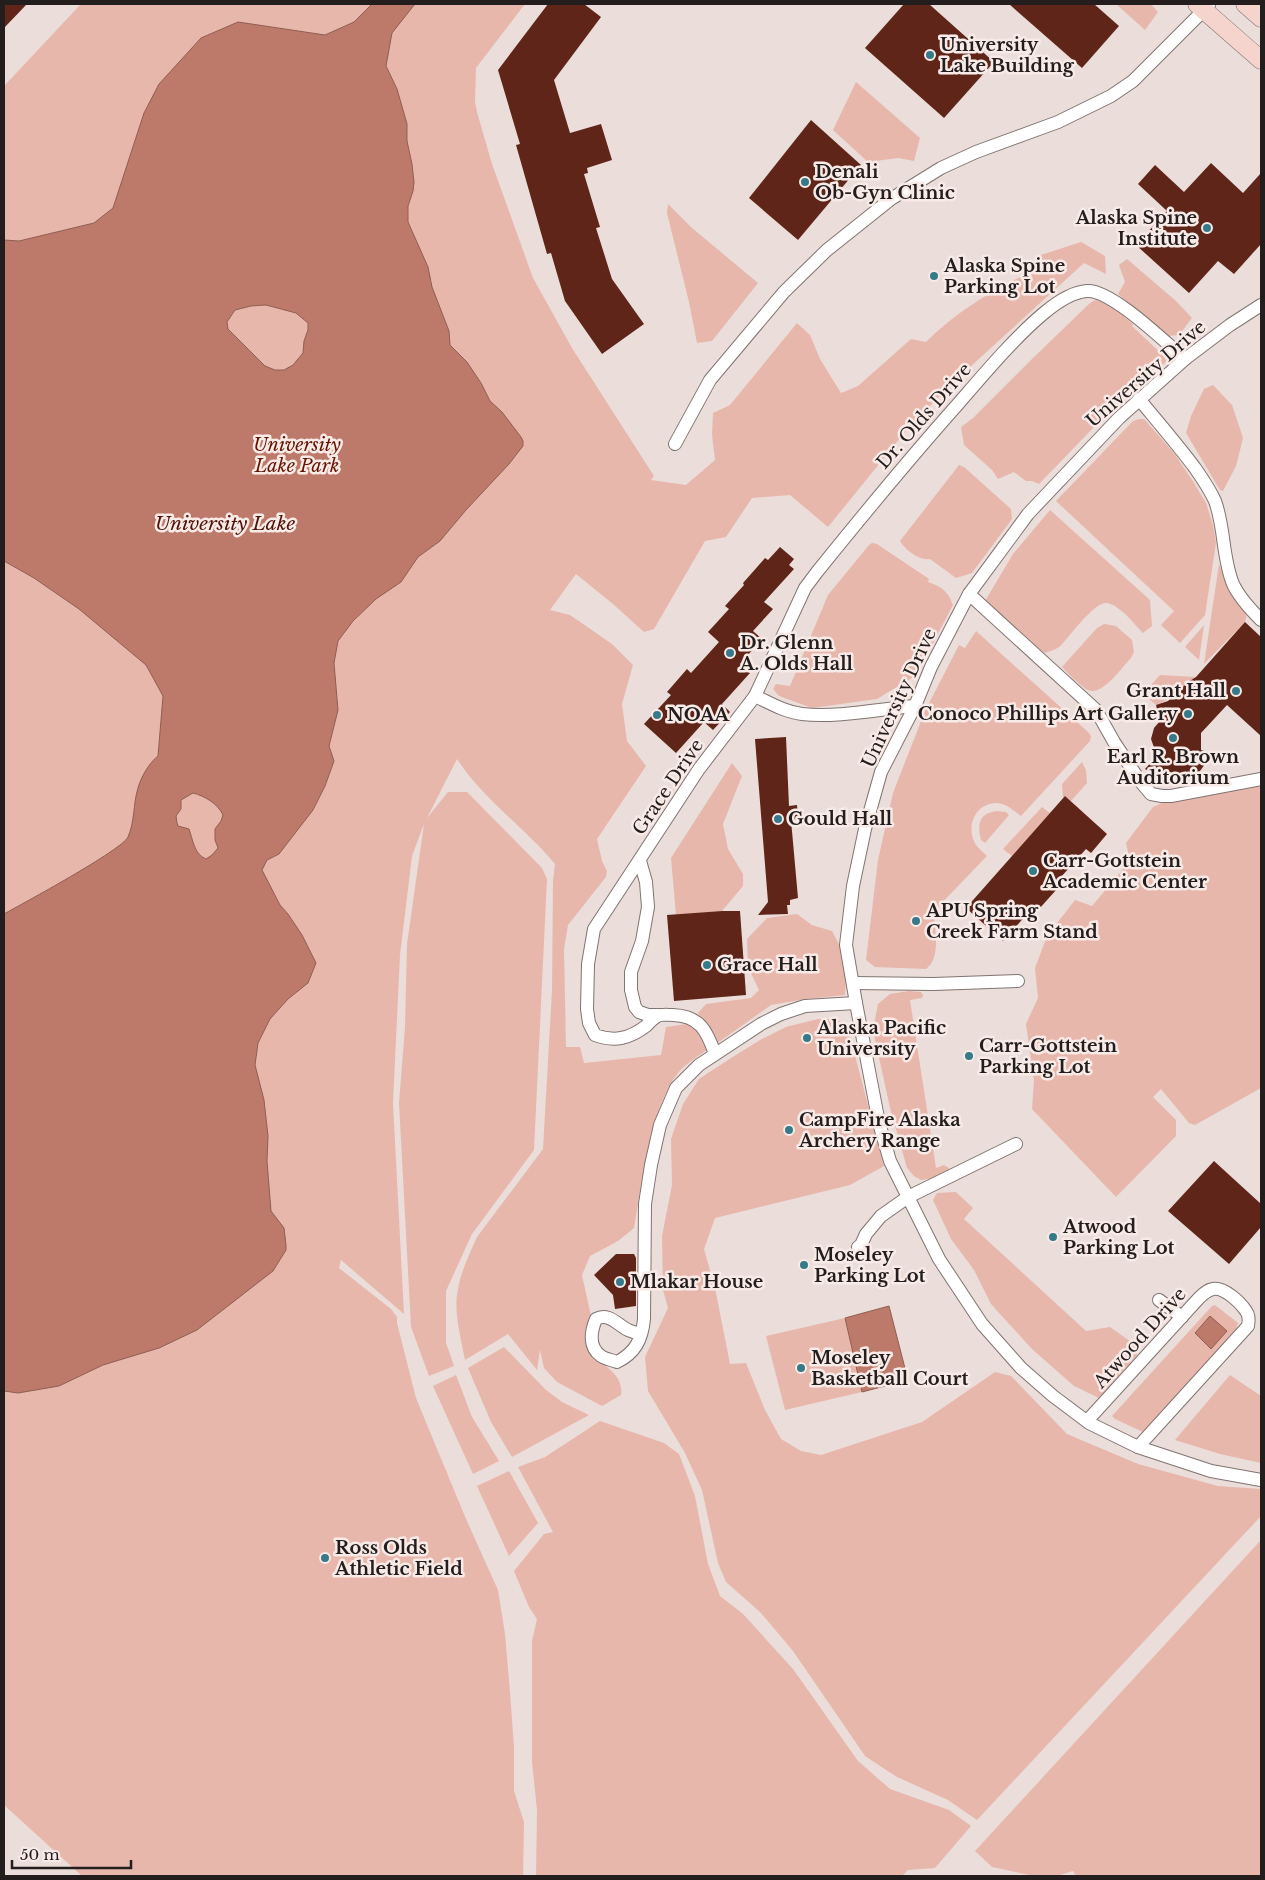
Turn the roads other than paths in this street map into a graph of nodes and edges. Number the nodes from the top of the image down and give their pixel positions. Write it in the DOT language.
graph roads {
  1 [pos="1245,4"];
  2 [pos="1204,6"];
  3 [pos="1261,18"];
  4 [pos="1261,60"];
  5 [pos="1261,305"];
  6 [pos="1186,359"];
  7 [pos="1139,399"];
  8 [pos="675,444"];
  9 [pos="969,594"];
  10 [pos="1261,620"];
  11 [pos="755,696"];
  12 [pos="915,706"];
  13 [pos="1261,779"];
  14 [pos="640,862"];
  15 [pos="1018,981"];
  16 [pos="853,983"];
  17 [pos="856,1004"];
  18 [pos="658,1015"];
  19 [pos="715,1054"];
  20 [pos="1016,1144"];
  21 [pos="908,1197"];
  22 [pos="858,1247"];
  23 [pos="1159,1300"];
  24 [pos="1182,1317"];
  25 [pos="641,1333"];
  26 [pos="1087,1421"];
  27 [pos="1138,1447"];
  28 [pos="1261,1480"];
  1 -- 3 [label="main road"];
  2 -- 4 [label="main road"];
  2 -- 8 [label="street"];
  5 -- 6 [label="street, University Drive"];
  6 -- 7 [label="street, University Drive"];
  6 -- 11 [label="street, Dr. Olds Drive"];
  7 -- 9 [label="street, University Drive"];
  7 -- 10 [label="street"];
  9 -- 12 [label="street, University Drive"];
  9 -- 13 [label="street"];
  11 -- 12 [label="street"];
  11 -- 14 [label="street, Grace Drive"];
  12 -- 16 [label="street, University Drive"];
  14 -- 18 [label="street, Grace Drive"];
  14 -- 18 [label="street, Grace Drive"];
  15 -- 16 [label="street"];
  16 -- 17 [label="street, University Drive"];
  17 -- 19 [label="street"];
  17 -- 21 [label="street, University Drive"];
  18 -- 19 [label="street, Grace Drive"];
  19 -- 25 [label="street"];
  20 -- 21 [label="street"];
  21 -- 22 [label="street"];
  21 -- 26 [label="street, University Drive"];
  23 -- 24 [label="street"];
  24 -- 26 [label="street, Atwood Drive"];
  24 -- 27 [label="street, Atwood Drive"];
  26 -- 27 [label="street, University Drive"];
  27 -- 28 [label="street, University Drive"];
}
